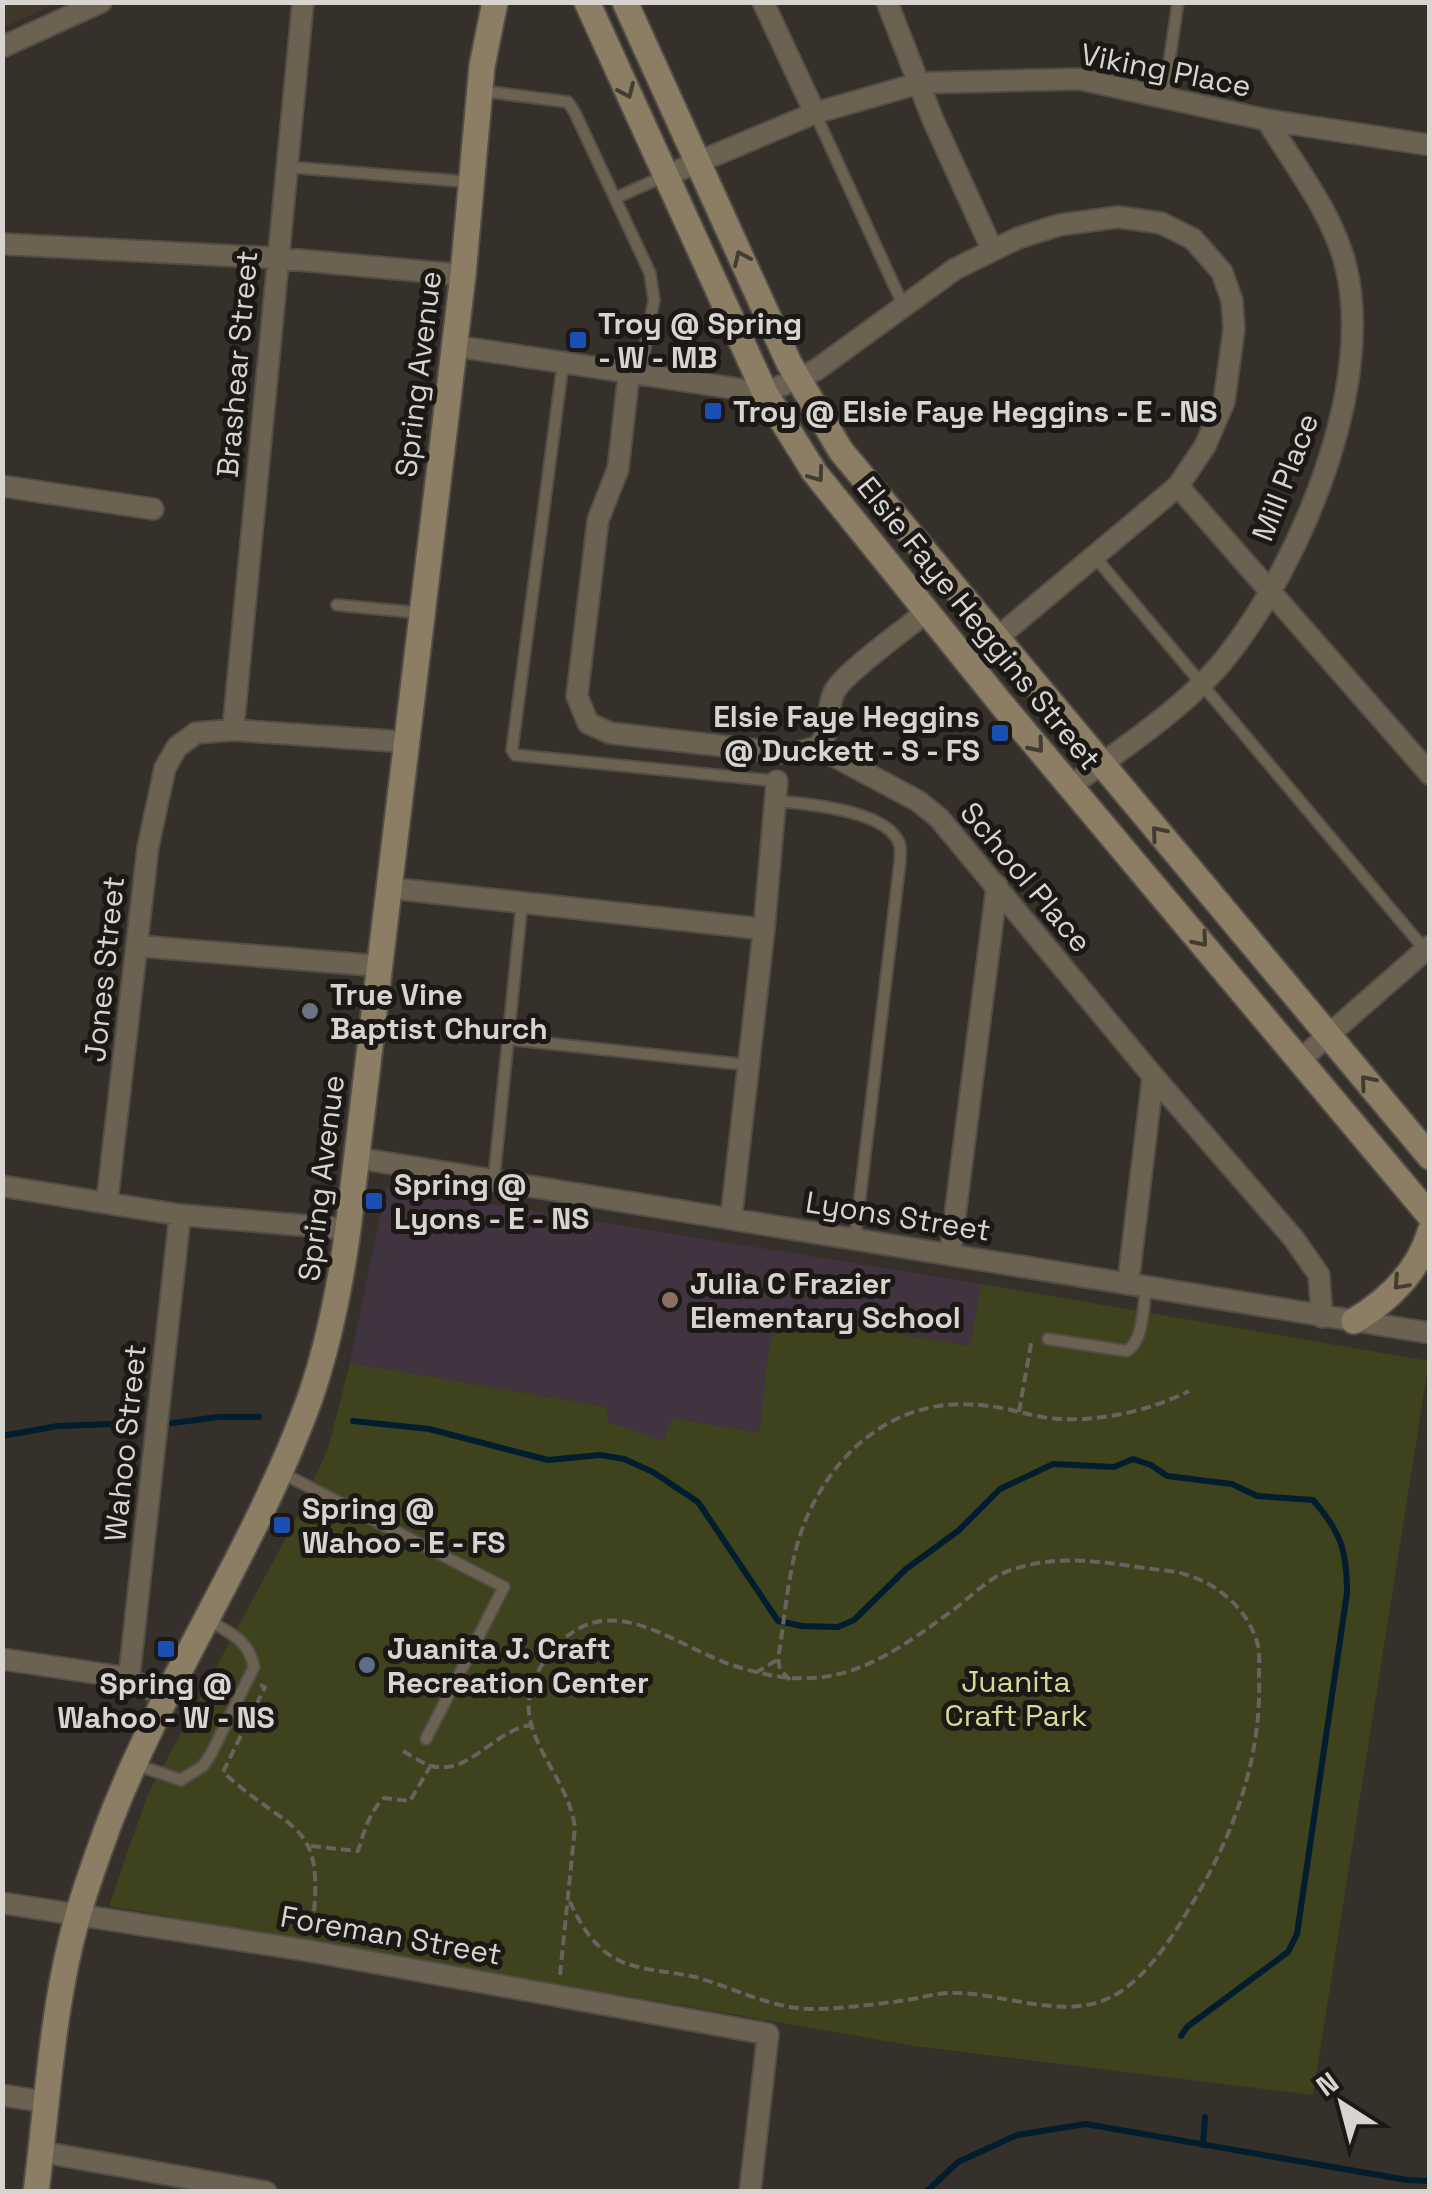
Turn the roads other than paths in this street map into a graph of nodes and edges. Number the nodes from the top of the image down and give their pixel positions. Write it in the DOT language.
graph roads {
  1 [pos="101,2"];
  2 [pos="303,2"];
  3 [pos="495,2"];
  4 [pos="588,2"];
  5 [pos="624,2"];
  6 [pos="763,2"];
  7 [pos="887,2"];
  8 [pos="1178,2"];
  9 [pos="2,47"];
  10 [pos="920,83"];
  11 [pos="480,91"];
  12 [pos="1164,96"];
  13 [pos="815,113"];
  14 [pos="1267,120"];
  15 [pos="1430,146"];
  16 [pos="699,162"];
  17 [pos="287,167"];
  18 [pos="665,176"];
  19 [pos="472,182"];
  20 [pos="615,198"];
  21 [pos="2,244"];
  22 [pos="992,249"];
  23 [pos="277,258"];
  24 [pos="463,275"];
  25 [pos="903,305"];
  26 [pos="454,346"];
  27 [pos="563,362"];
  28 [pos="634,373"];
  29 [pos="797,378"];
  30 [pos="765,392"];
  31 [pos="2,486"];
  32 [pos="1178,486"];
  33 [pos="153,509"];
  34 [pos="1095,557"];
  35 [pos="1272,592"];
  36 [pos="337,605"];
  37 [pos="422,612"];
  38 [pos="926,612"];
  39 [pos="997,638"];
  40 [pos="1201,685"];
  41 [pos="233,730"];
  42 [pos="407,742"];
  43 [pos="817,747"];
  44 [pos="1100,765"];
  45 [pos="1430,774"];
  46 [pos="1070,786"];
  47 [pos="776,791"];
  48 [pos="997,886"];
  49 [pos="390,888"];
  50 [pos="522,902"];
  51 [pos="764,929"];
  52 [pos="138,946"];
  53 [pos="1428,950"];
  54 [pos="380,966"];
  55 [pos="1328,1036"];
  56 [pos="507,1039"];
  57 [pos="1300,1060"];
  58 [pos="749,1065"];
  59 [pos="1153,1076"];
  60 [pos="1430,1157"];
  61 [pos="357,1158"];
  62 [pos="494,1178"];
  63 [pos="2,1186"];
  64 [pos="106,1202"];
  65 [pos="180,1215"];
  66 [pos="1430,1216"];
  67 [pos="731,1220"];
  68 [pos="348,1229"];
  69 [pos="1430,1232"];
  70 [pos="854,1240"];
  71 [pos="950,1255"];
  72 [pos="1137,1286"];
  73 [pos="1322,1317"];
  74 [pos="1354,1321"];
  75 [pos="1430,1334"];
  76 [pos="1048,1339"];
  77 [pos="279,1472"];
  78 [pos="206,1619"];
  79 [pos="2,1658"];
  80 [pos="129,1678"];
  81 [pos="165,1697"];
  82 [pos="426,1739"];
  83 [pos="136,1764"];
  84 [pos="2,1904"];
  85 [pos="77,1917"];
  86 [pos="2,2095"];
  87 [pos="46,2102"];
  88 [pos="42,2152"];
  89 [pos="36,2192"];
  90 [pos="266,2192"];
  91 [pos="750,2192"];
  1 -- 9 [label="street"];
  2 -- 17 [label="street, Brashear Street"];
  3 -- 11 [label="main road, Spring Avenue"];
  4 -- 18 [label="main road, Elsie Faye Heggins Street, one-way"];
  5 -- 16 [label="main road, Elsie Faye Heggins Street"];
  6 -- 13 [label="street"];
  7 -- 10 [label="street"];
  8 -- 12 [label="lane"];
  10 -- 12 [label="street, Viking Place"];
  10 -- 13 [label="street, Viking Place"];
  10 -- 22 [label="street"];
  11 -- 19 [label="main road, Spring Avenue"];
  11 -- 20 [label="lane"];
  12 -- 14 [label="street, Viking Place"];
  13 -- 16 [label="street, Viking Place"];
  13 -- 25 [label="lane"];
  14 -- 15 [label="street, Viking Place"];
  14 -- 35 [label="street, Mill Place"];
  16 -- 18 [label="street, Viking Place"];
  29 -- 16 [label="main road, Elsie Faye Heggins Street, one-way"];
  17 -- 19 [label="lane"];
  17 -- 23 [label="street, Brashear Street"];
  18 -- 20 [label="lane"];
  18 -- 30 [label="main road, Elsie Faye Heggins Street"];
  19 -- 24 [label="main road, Spring Avenue"];
  20 -- 28 [label="lane"];
  21 -- 23 [label="street"];
  22 -- 25 [label="street"];
  22 -- 32 [label="street"];
  23 -- 24 [label="street"];
  23 -- 41 [label="street, Brashear Street"];
  24 -- 26 [label="main road, Spring Avenue"];
  25 -- 29 [label="street"];
  26 -- 27 [label="street"];
  26 -- 37 [label="main road, Spring Avenue"];
  27 -- 28 [label="street"];
  27 -- 47 [label="lane"];
  28 -- 30 [label="street"];
  28 -- 43 [label="street"];
  29 -- 30 [label="street"];
  29 -- 39 [label="main road, Elsie Faye Heggins Street"];
  30 -- 38 [label="main road, Elsie Faye Heggins Street, one-way"];
  31 -- 33 [label="street"];
  32 -- 34 [label="street"];
  32 -- 35 [label="street"];
  34 -- 39 [label="street"];
  34 -- 40 [label="lane"];
  35 -- 40 [label="street, Mill Place"];
  35 -- 45 [label="street"];
  36 -- 37 [label="lane"];
  37 -- 42 [label="main road, Spring Avenue"];
  38 -- 43 [label="street"];
  38 -- 46 [label="main road, Elsie Faye Heggins Street, one-way"];
  39 -- 44 [label="main road, Elsie Faye Heggins Street"];
  40 -- 44 [label="street, Mill Place"];
  40 -- 53 [label="lane"];
  41 -- 42 [label="street"];
  41 -- 52 [label="street, Jones Street"];
  42 -- 49 [label="main road, Spring Avenue"];
  43 -- 48 [label="street, School Place"];
  44 -- 46 [label="street, Mill Place"];
  55 -- 44 [label="main road, Elsie Faye Heggins Street, one-way"];
  46 -- 57 [label="main road, Elsie Faye Heggins Street, one-way"];
  47 -- 51 [label="street"];
  47 -- 70 [label="lane"];
  48 -- 59 [label="street, School Place"];
  48 -- 71 [label="street"];
  49 -- 50 [label="street"];
  49 -- 54 [label="main road, Spring Avenue"];
  50 -- 51 [label="street"];
  50 -- 56 [label="lane"];
  51 -- 58 [label="street"];
  52 -- 54 [label="street"];
  52 -- 64 [label="street, Jones Street"];
  53 -- 55 [label="street"];
  54 -- 61 [label="main road, Spring Avenue"];
  55 -- 57 [label="street"];
  60 -- 55 [label="main road, Elsie Faye Heggins Street, one-way"];
  56 -- 58 [label="lane"];
  56 -- 62 [label="lane"];
  57 -- 66 [label="main road, Elsie Faye Heggins Street"];
  58 -- 67 [label="street"];
  59 -- 72 [label="street"];
  59 -- 73 [label="street, School Place"];
  61 -- 62 [label="street, Lyons Street"];
  61 -- 68 [label="main road, Spring Avenue"];
  62 -- 67 [label="street, Lyons Street"];
  63 -- 64 [label="street"];
  64 -- 65 [label="street"];
  65 -- 68 [label="street"];
  65 -- 80 [label="street, Wahoo Street"];
  67 -- 70 [label="street, Lyons Street"];
  68 -- 77 [label="main road, Spring Avenue"];
  69 -- 74 [label="main road, one-way"];
  70 -- 71 [label="street, Lyons Street"];
  71 -- 72 [label="street, Lyons Street"];
  72 -- 73 [label="street, Lyons Street"];
  72 -- 76 [label="lane"];
  73 -- 74 [label="street, Lyons Street"];
  74 -- 75 [label="street, Lyons Street"];
  77 -- 78 [label="main road, Spring Avenue"];
  77 -- 82 [label="lane"];
  78 -- 81 [label="main road, Spring Avenue"];
  78 -- 83 [label="lane"];
  79 -- 80 [label="street"];
  80 -- 81 [label="street"];
  81 -- 83 [label="main road, Spring Avenue"];
  83 -- 85 [label="main road, Spring Avenue"];
  84 -- 85 [label="street, Foreman Street"];
  85 -- 87 [label="main road, Spring Avenue"];
  85 -- 91 [label="street, Foreman Street"];
  86 -- 87 [label="street"];
  87 -- 88 [label="main road, Spring Avenue"];
  88 -- 89 [label="main road, Spring Avenue"];
  88 -- 90 [label="street"];
}
